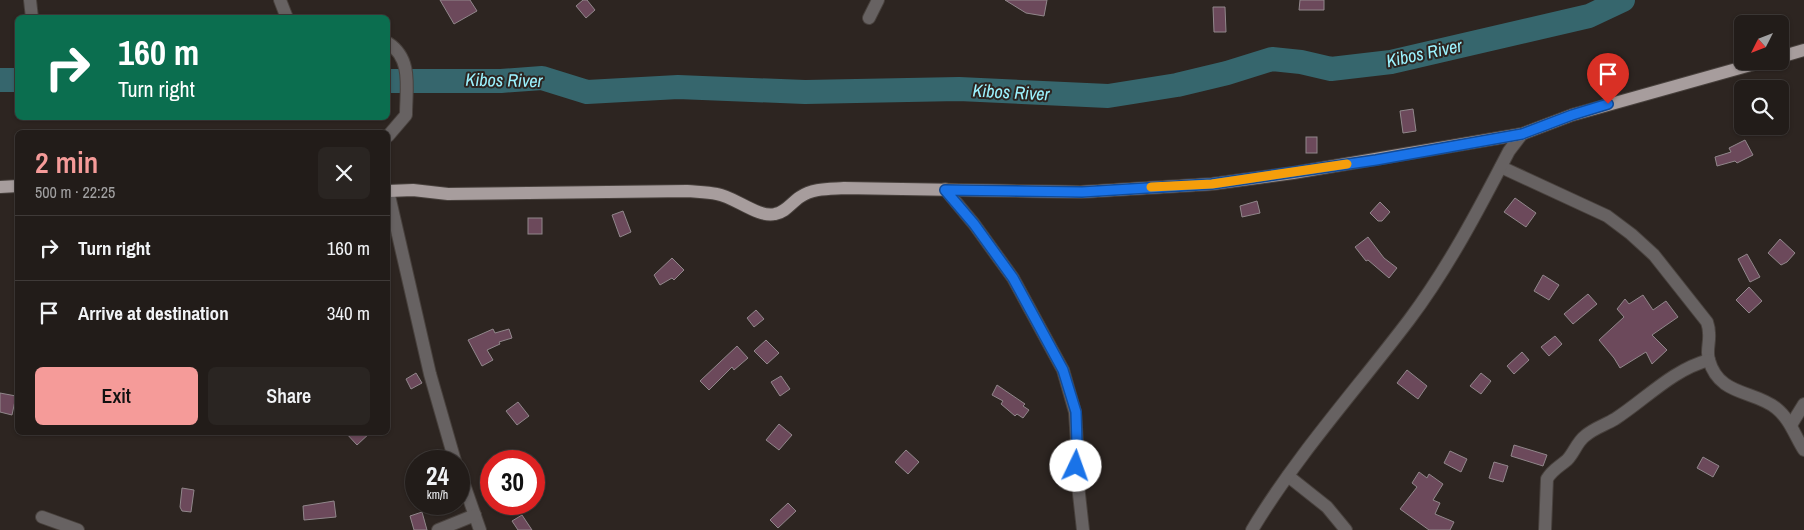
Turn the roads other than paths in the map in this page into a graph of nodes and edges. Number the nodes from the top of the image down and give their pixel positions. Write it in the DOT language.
graph roads {
  1 [pos="30,0"];
  2 [pos="280,0"];
  3 [pos="878,0"];
  4 [pos="32,15"];
  5 [pos="286,15"];
  6 [pos="869,18"];
  7 [pos="390,44"];
  8 [pos="1804,50"];
  9 [pos="1789,54"];
  10 [pos="1734,70"];
  11 [pos="390,134"];
  12 [pos="1522,134"];
  13 [pos="1501,167"];
  14 [pos="15,186"];
  15 [pos="0,187"];
  16 [pos="945,190"];
  17 [pos="390,191"];
  18 [pos="390,200"];
  19 [pos="1709,360"];
  20 [pos="1804,404"];
  21 [pos="1791,425"];
  22 [pos="453,450"];
  23 [pos="1804,450"];
  24 [pos="1288,476"];
  25 [pos="470,501"];
  26 [pos="475,515"];
  27 [pos="42,517"];
  28 [pos="78,530"];
  29 [pos="438,530"];
  30 [pos="480,530"];
  31 [pos="1083,530"];
  32 [pos="1252,530"];
  33 [pos="1346,530"];
  34 [pos="1545,530"];
  1 -- 4 [label="street"];
  2 -- 5 [label="street"];
  3 -- 6 [label="street"];
  7 -- 11 [label="street"];
  8 -- 9 [label="main road"];
  10 -- 12 [label="main road"];
  12 -- 13 [label="street"];
  12 -- 16 [label="main road"];
  13 -- 19 [label="street"];
  13 -- 24 [label="street"];
  14 -- 15 [label="main road"];
  16 -- 17 [label="main road"];
  16 -- 31 [label="street"];
  18 -- 22 [label="street"];
  19 -- 21 [label="street"];
  19 -- 34 [label="street"];
  20 -- 21 [label="street"];
  21 -- 23 [label="street"];
  24 -- 32 [label="street"];
  24 -- 33 [label="street"];
  25 -- 26 [label="street"];
  26 -- 29 [label="street"];
  26 -- 30 [label="street"];
  27 -- 28 [label="street"];
}
